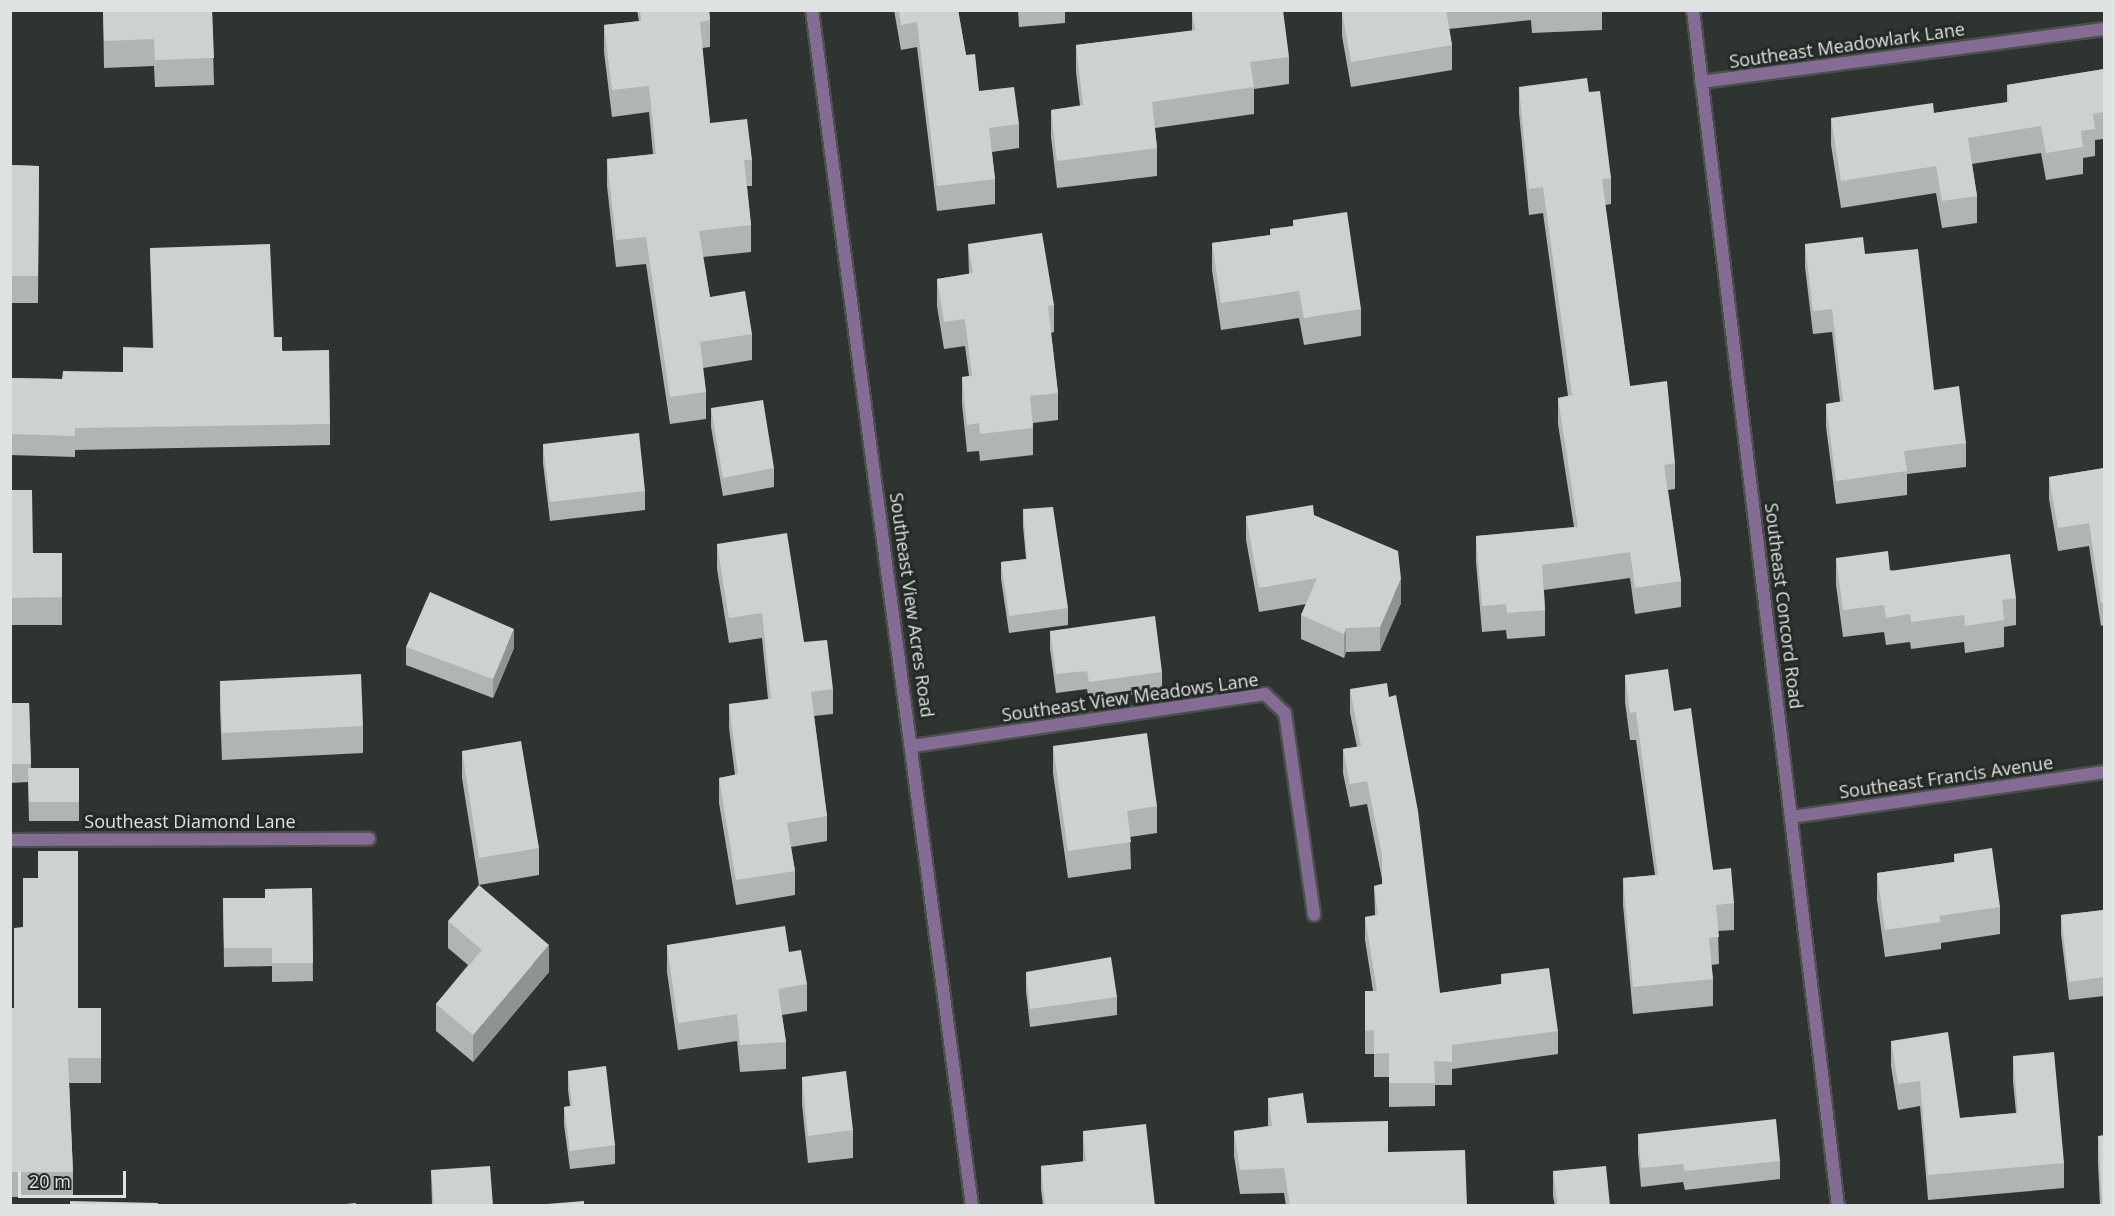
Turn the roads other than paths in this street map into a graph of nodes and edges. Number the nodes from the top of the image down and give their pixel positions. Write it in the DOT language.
graph roads {
  1 [pos="812,10"];
  2 [pos="1693,10"];
  3 [pos="2104,28"];
  4 [pos="1701,82"];
  5 [pos="913,746"];
  6 [pos="2104,772"];
  7 [pos="1792,817"];
  8 [pos="369,839"];
  9 [pos="10,840"];
  10 [pos="1314,915"];
  11 [pos="972,1206"];
  12 [pos="1838,1206"];
  1 -- 5 [label="street, Southeast View Acres Road"];
  2 -- 4 [label="street, Southeast Concord Road"];
  3 -- 4 [label="street, Southeast Meadowlark Lane"];
  4 -- 7 [label="street, Southeast Concord Road"];
  5 -- 10 [label="street, Southeast View Meadows Lane"];
  5 -- 11 [label="street, Southeast View Acres Road"];
  6 -- 7 [label="street, Southeast Francis Avenue"];
  7 -- 12 [label="street, Southeast Concord Road"];
  8 -- 9 [label="street, Southeast Diamond Lane"];
}
